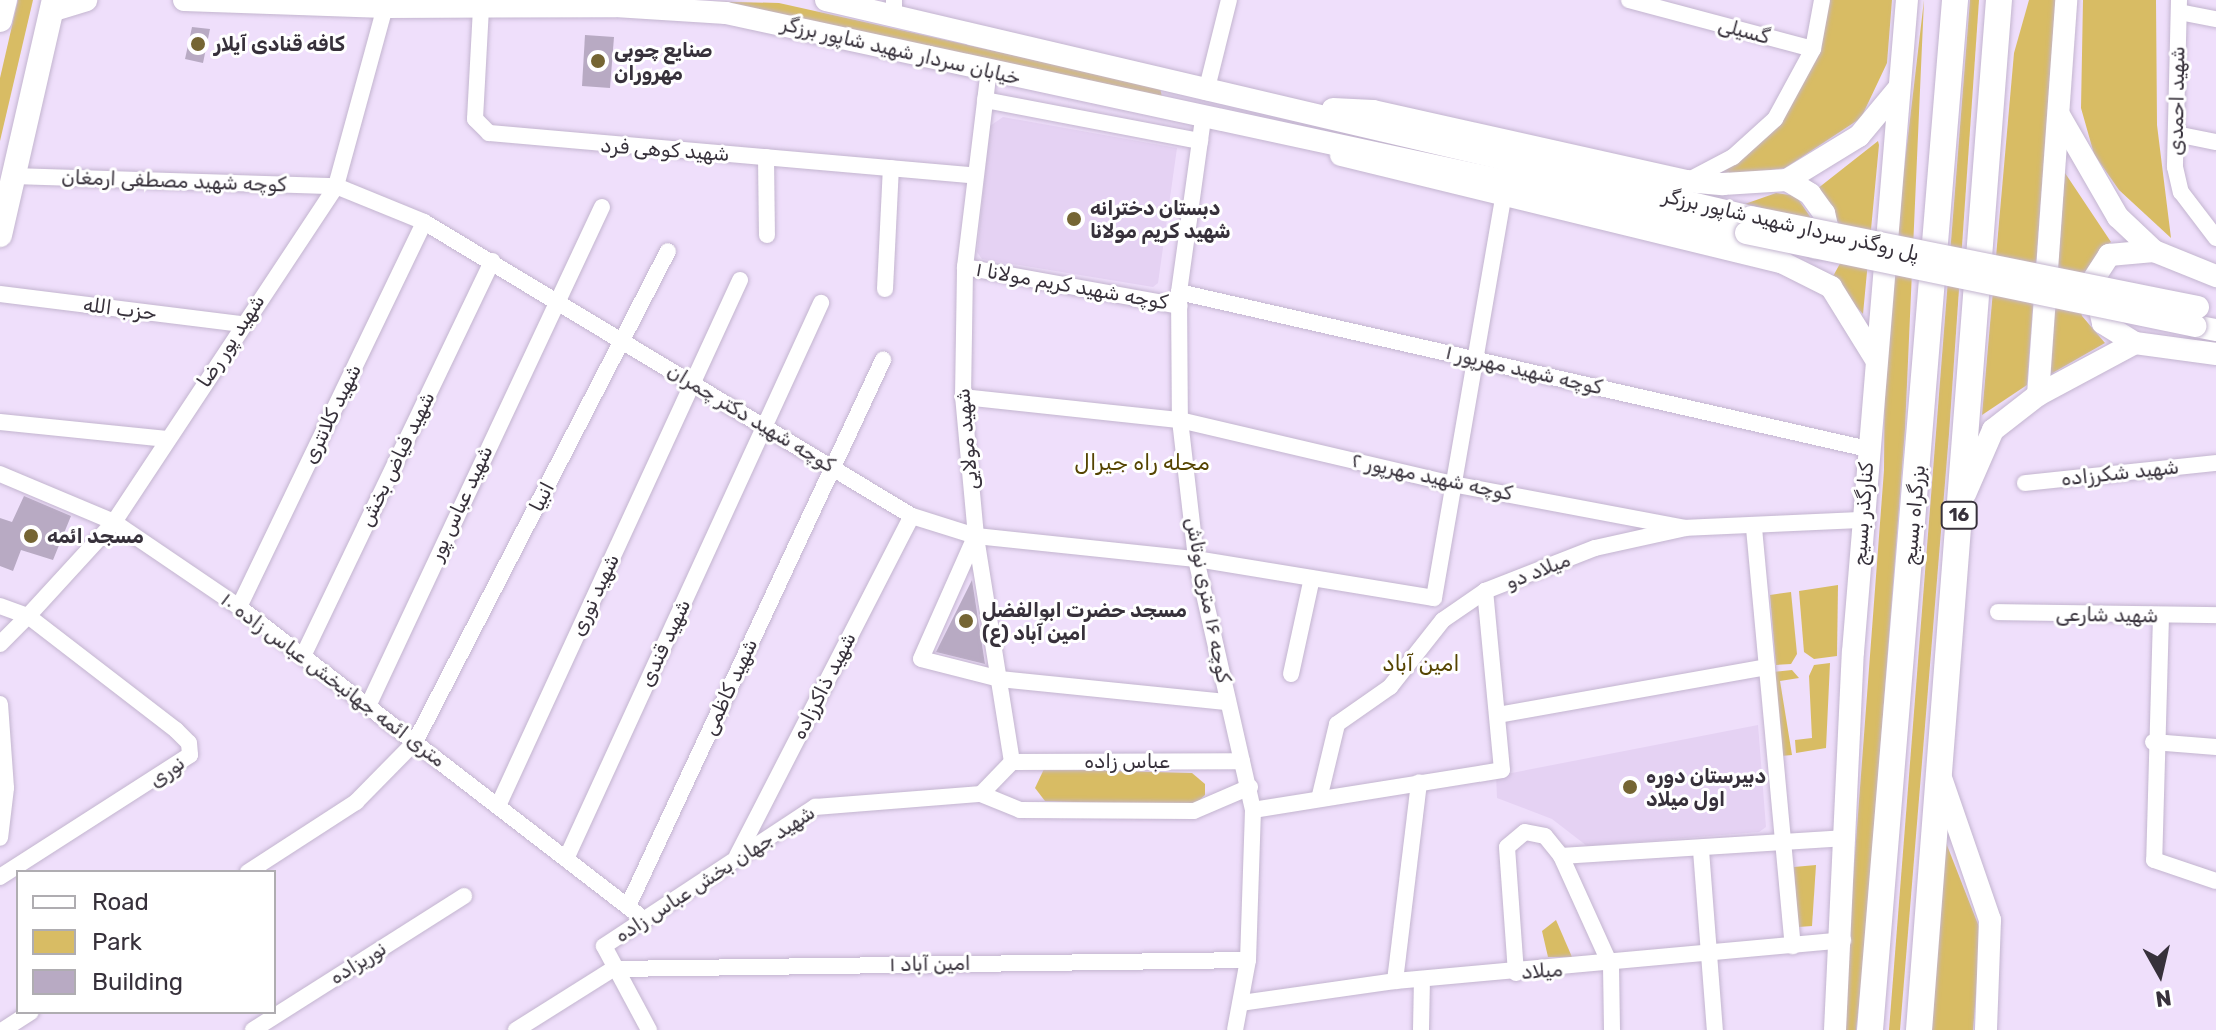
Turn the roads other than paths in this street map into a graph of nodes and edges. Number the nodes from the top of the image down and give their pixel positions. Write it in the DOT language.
graph roads {
  1 [pos="5,0"];
  2 [pos="86,0"];
  3 [pos="184,0"];
  4 [pos="826,0"];
  5 [pos="1229,0"];
  6 [pos="1629,0"];
  7 [pos="1822,0"];
  8 [pos="1907,0"];
  9 [pos="1947,0"];
  10 [pos="1955,0"];
  11 [pos="1999,0"];
  12 [pos="2013,0"];
  13 [pos="2066,0"];
  14 [pos="385,4"];
  15 [pos="52,6"];
  16 [pos="2179,6"];
  17 [pos="481,8"];
  18 [pos="894,8"];
  19 [pos="2216,19"];
  20 [pos="0,20"];
  21 [pos="1952,35"];
  22 [pos="1813,49"];
  23 [pos="1995,51"];
  24 [pos="989,70"];
  25 [pos="1902,84"];
  26 [pos="1206,92"];
  27 [pos="985,100"];
  28 [pos="1279,106"];
  29 [pos="2057,112"];
  30 [pos="1277,129"];
  31 [pos="1202,130"];
  32 [pos="2176,134"];
  33 [pos="1370,138"];
  34 [pos="2216,142"];
  35 [pos="766,157"];
  36 [pos="891,168"];
  37 [pos="972,175"];
  38 [pos="13,176"];
  39 [pos="1787,180"];
  40 [pos="1686,181"];
  41 [pos="336,186"];
  42 [pos="1503,197"];
  43 [pos="602,207"];
  44 [pos="424,222"];
  45 [pos="0,235"];
  46 [pos="767,235"];
  47 [pos="2216,238"];
  48 [pos="668,251"];
  49 [pos="2154,251"];
  50 [pos="492,261"];
  51 [pos="1783,263"];
  52 [pos="965,267"];
  53 [pos="2216,276"];
  54 [pos="740,280"];
  55 [pos="885,289"];
  56 [pos="0,294"];
  57 [pos="1179,299"];
  58 [pos="555,301"];
  59 [pos="821,303"];
  60 [pos="2206,318"];
  61 [pos="240,324"];
  62 [pos="623,340"];
  63 [pos="2135,343"];
  64 [pos="2216,354"];
  65 [pos="1875,358"];
  66 [pos="1477,359"];
  67 [pos="883,360"];
  68 [pos="693,384"];
  69 [pos="2038,395"];
  70 [pos="963,397"];
  71 [pos="1180,420"];
  72 [pos="0,422"];
  73 [pos="764,427"];
  74 [pos="167,439"];
  75 [pos="1868,449"];
  76 [pos="2216,463"];
  77 [pos="833,467"];
  78 [pos="0,474"];
  79 [pos="2025,483"];
  80 [pos="1453,484"];
  81 [pos="1960,504"];
  82 [pos="912,516"];
  83 [pos="1863,520"];
  84 [pos="114,522"];
  85 [pos="1685,528"];
  86 [pos="1754,528"];
  87 [pos="976,536"];
  88 [pos="1196,559"];
  89 [pos="1312,578"];
  90 [pos="1485,591"];
  91 [pos="0,606"];
  92 [pos="239,607"];
  93 [pos="1998,612"];
  94 [pos="2216,615"];
  95 [pos="28,616"];
  96 [pos="2161,616"];
  97 [pos="0,644"];
  98 [pos="303,656"];
  99 [pos="1767,667"];
  100 [pos="1291,674"];
  101 [pos="1000,679"];
  102 [pos="1228,702"];
  103 [pos="0,704"];
  104 [pos="368,706"];
  105 [pos="1498,715"];
  106 [pos="0,721"];
  107 [pos="415,742"];
  108 [pos="2153,742"];
  109 [pos="2216,747"];
  110 [pos="1242,761"];
  111 [pos="1012,762"];
  112 [pos="1938,770"];
  113 [pos="1419,782"];
  114 [pos="1250,787"];
  115 [pos="981,794"];
  116 [pos="1320,795"];
  117 [pos="498,806"];
  118 [pos="1253,810"];
  119 [pos="0,838"];
  120 [pos="1846,838"];
  121 [pos="1783,844"];
  122 [pos="1701,850"];
  123 [pos="1561,856"];
  124 [pos="736,857"];
  125 [pos="566,859"];
  126 [pos="251,870"];
  127 [pos="0,877"];
  128 [pos="2216,881"];
  129 [pos="464,896"];
  130 [pos="628,906"];
  131 [pos="645,920"];
  132 [pos="1843,940"];
  133 [pos="1793,946"];
  134 [pos="1712,955"];
  135 [pos="1248,960"];
  136 [pos="1611,966"];
  137 [pos="613,969"];
  138 [pos="1516,973"];
  139 [pos="1422,979"];
  140 [pos="1395,981"];
  141 [pos="1241,1003"];
  142 [pos="28,1014"];
  143 [pos="3,1030"];
  144 [pos="253,1030"];
  145 [pos="516,1030"];
  146 [pos="648,1030"];
  147 [pos="1235,1030"];
  148 [pos="1421,1030"];
  149 [pos="1612,1030"];
  150 [pos="1715,1030"];
  151 [pos="1835,1030"];
  152 [pos="1870,1030"];
  153 [pos="1919,1030"];
  154 [pos="1986,1030"];
  1 -- 20 [label="main road"];
  2 -- 15 [label="main road"];
  3 -- 14 [label="main road, خیابان سردار شهید شاپور برزگر"];
  4 -- 18 [label="main road, خیابان سردار شهید شاپور برزگر"];
  5 -- 26 [label="street"];
  6 -- 22 [label="street, گسیلی"];
  7 -- 22 [label="street"];
  8 -- 25 [label="main road, کنارگذر بسیج"];
  9 -- 21 [label="highway"];
  10 -- 21 [label="highway, بزرگراه بسیج / 16"];
  11 -- 23 [label="highway, 16"];
  12 -- 23 [label="highway"];
  13 -- 29 [label="main road"];
  14 -- 17 [label="main road, خیابان سردار شهید شاپور برزگر"];
  14 -- 41 [label="street, شهید پور رضا"];
  15 -- 38 [label="main road"];
  16 -- 19 [label="street"];
  16 -- 32 [label="street, شهید احمدی"];
  17 -- 24 [label="main road, خیابان سردار شهید شاپور برزگر"];
  17 -- 35 [label="street, شهید کوهی فرد"];
  18 -- 26 [label="main road, خیابان سردار شهید شاپور برزگر"];
  21 -- 152 [label="highway, بزرگراه بسیج / 16"];
  22 -- 40 [label="street"];
  23 -- 81 [label="highway, 16"];
  24 -- 27 [label="street, شهید مولایی"];
  24 -- 31 [label="main road, خیابان سردار شهید شاپور برزگر"];
  25 -- 39 [label="main road"];
  25 -- 65 [label="main road, کنارگذر بسیج"];
  26 -- 28 [label="main road, خیابان سردار شهید شاپور برزگر"];
  26 -- 31 [label="main road"];
  27 -- 31 [label="street"];
  27 -- 37 [label="street, شهید مولایی"];
  28 -- 33 [label="main road, خیابان سردار شهید شاپور برزگر"];
  28 -- 40 [label="main road"];
  29 -- 49 [label="main road"];
  29 -- 69 [label="main road"];
  30 -- 31 [label="main road, خیابان سردار شهید شاپور برزگر"];
  30 -- 33 [label="main road, خیابان سردار شهید شاپور برزگر"];
  30 -- 42 [label="main road"];
  31 -- 57 [label="street, کوچه ۱۶ متری نوتاش"];
  32 -- 34 [label="street"];
  32 -- 47 [label="street, شهید احمدی"];
  33 -- 60 [label="main road, پل روگذر سردار شهید شاپور برزگر, bridge"];
  35 -- 36 [label="street, شهید کوهی فرد"];
  35 -- 46 [label="street"];
  36 -- 37 [label="street, شهید کوهی فرد"];
  36 -- 55 [label="street"];
  37 -- 52 [label="street, شهید مولایی"];
  38 -- 41 [label="street, کوچه شهید مصطفی ارمغان"];
  38 -- 45 [label="main road"];
  39 -- 40 [label="main road"];
  39 -- 51 [label="main road"];
  41 -- 44 [label="street, کوچه شهید دکتر چمران"];
  41 -- 61 [label="street, شهید پور رضا"];
  42 -- 51 [label="main road"];
  42 -- 66 [label="street"];
  43 -- 58 [label="street, شهید عباس پور"];
  44 -- 50 [label="street, کوچه شهید دکتر چمران"];
  44 -- 92 [label="street, شهید کلانتری"];
  48 -- 62 [label="street, انبیا"];
  49 -- 53 [label="main road"];
  49 -- 63 [label="main road"];
  50 -- 58 [label="street, کوچه شهید دکتر چمران"];
  50 -- 98 [label="street, شهید فیاض بخش"];
  51 -- 65 [label="main road"];
  52 -- 57 [label="street, کوچه شهید کریم مولانا ۱"];
  52 -- 70 [label="street, شهید مولایی"];
  54 -- 68 [label="street"];
  56 -- 61 [label="street, حزب الله"];
  57 -- 66 [label="street, کوچه شهید مهرپور ۱"];
  57 -- 71 [label="street, کوچه ۱۶ متری نوتاش"];
  58 -- 62 [label="street, کوچه شهید دکتر چمران"];
  58 -- 104 [label="street, شهید عباس پور"];
  59 -- 73 [label="street, شهید قندی"];
  61 -- 74 [label="street, شهید پور رضا"];
  62 -- 68 [label="street, کوچه شهید دکتر چمران"];
  62 -- 107 [label="street, انبیا"];
  63 -- 64 [label="main road"];
  63 -- 69 [label="main road"];
  65 -- 75 [label="main road, کنارگذر بسیج"];
  66 -- 75 [label="street, کوچه شهید مهرپور ۱"];
  66 -- 80 [label="street"];
  67 -- 77 [label="street, شهید کاظمی"];
  68 -- 73 [label="street, کوچه شهید دکتر چمران"];
  68 -- 117 [label="street, شهید نوری"];
  69 -- 81 [label="main road"];
  70 -- 71 [label="street, کوچه شهید مهرپور ۲"];
  70 -- 87 [label="street, شهید مولایی"];
  71 -- 80 [label="street, کوچه شهید مهرپور ۲"];
  71 -- 88 [label="street, کوچه ۱۶ متری نوتاش"];
  72 -- 74 [label="street"];
  73 -- 77 [label="street, کوچه شهید دکتر چمران"];
  73 -- 125 [label="street, شهید قندی"];
  74 -- 84 [label="street, شهید پور رضا"];
  75 -- 83 [label="main road, کنارگذر بسیج"];
  76 -- 79 [label="street, شهید شکرزاده"];
  77 -- 82 [label="street, کوچه شهید دکتر چمران"];
  77 -- 130 [label="street, شهید کاظمی"];
  78 -- 84 [label="street, ۱۰ متری ائمه جهانبخش عباس زاده"];
  80 -- 85 [label="street, کوچه شهید مهرپور ۲"];
  80 -- 89 [label="street, کوچه شهید دکتر چمران"];
  81 -- 112 [label="highway, 16"];
  82 -- 87 [label="street, کوچه شهید دکتر چمران"];
  82 -- 124 [label="street, شهید ذاکرزاده"];
  83 -- 86 [label="street, میلاد دو"];
  83 -- 120 [label="main road, کنارگذر بسیج"];
  84 -- 92 [label="street, ۱۰ متری ائمه جهانبخش عباس زاده"];
  84 -- 95 [label="street, شهید پور رضا"];
  85 -- 86 [label="street, میلاد دو"];
  85 -- 90 [label="street, میلاد دو"];
  86 -- 99 [label="street"];
  87 -- 88 [label="street, کوچه شهید دکتر چمران"];
  87 -- 101 [label="street, شهید مولایی"];
  87 -- 101 [label="street"];
  88 -- 89 [label="street, کوچه شهید دکتر چمران"];
  88 -- 102 [label="street, کوچه ۱۶ متری نوتاش"];
  89 -- 100 [label="street"];
  90 -- 105 [label="street"];
  90 -- 116 [label="street, میلاد دو"];
  91 -- 95 [label="street"];
  92 -- 98 [label="street, ۱۰ متری ائمه جهانبخش عباس زاده"];
  93 -- 96 [label="street, شهید شارعی"];
  94 -- 96 [label="street, شهید شارعی"];
  95 -- 97 [label="street, شهید پور رضا"];
  95 -- 127 [label="street, نوری"];
  96 -- 108 [label="street"];
  98 -- 104 [label="street, ۱۰ متری ائمه جهانبخش عباس زاده"];
  99 -- 105 [label="street"];
  99 -- 121 [label="street"];
  101 -- 102 [label="street"];
  101 -- 111 [label="street, شهید مولایی"];
  102 -- 110 [label="street, کوچه ۱۶ متری نوتاش"];
  103 -- 106 [label="street"];
  104 -- 107 [label="street, ۱۰ متری ائمه جهانبخش عباس زاده"];
  105 -- 113 [label="street"];
  106 -- 119 [label="street"];
  107 -- 117 [label="street, ۱۰ متری ائمه جهانبخش عباس زاده"];
  107 -- 126 [label="street, انبیا"];
  108 -- 109 [label="street"];
  108 -- 128 [label="street"];
  110 -- 111 [label="street, عباس زاده"];
  110 -- 114 [label="street, کوچه ۱۶ متری نوتاش"];
  111 -- 115 [label="street"];
  112 -- 153 [label="highway, 16"];
  112 -- 154 [label="main road"];
  113 -- 116 [label="street"];
  113 -- 140 [label="street"];
  114 -- 115 [label="street, شهید جهان بخش عباس زاده"];
  114 -- 118 [label="street, کوچه ۱۶ متری نوتاش"];
  115 -- 124 [label="street, شهید جهان بخش عباس زاده"];
  116 -- 118 [label="street"];
  117 -- 125 [label="street, ۱۰ متری ائمه جهانبخش عباس زاده"];
  118 -- 135 [label="street, کوچه ۱۶ متری نوتاش"];
  120 -- 121 [label="street"];
  120 -- 132 [label="main road, کنارگذر بسیج"];
  121 -- 122 [label="street"];
  121 -- 133 [label="street"];
  122 -- 123 [label="street"];
  122 -- 134 [label="street"];
  123 -- 136 [label="street"];
  123 -- 138 [label="street"];
  124 -- 131 [label="street, شهید جهان بخش عباس زاده"];
  125 -- 130 [label="street, ۱۰ متری ائمه جهانبخش عباس زاده"];
  129 -- 144 [label="street, نوریزاده"];
  130 -- 131 [label="street, ۱۰ متری ائمه جهانبخش عباس زاده"];
  131 -- 137 [label="street, شهید جهان بخش عباس زاده"];
  132 -- 133 [label="street, میلاد"];
  132 -- 151 [label="main road, کنارگذر بسیج"];
  133 -- 134 [label="street, میلاد"];
  134 -- 136 [label="street, میلاد"];
  134 -- 150 [label="street"];
  135 -- 137 [label="street, ۱ امین آباد"];
  135 -- 141 [label="street, کوچه ۱۶ متری نوتاش"];
  136 -- 138 [label="street, میلاد"];
  136 -- 149 [label="street"];
  137 -- 145 [label="street"];
  137 -- 146 [label="street, شهید جهان بخش عباس زاده"];
  138 -- 139 [label="street, میلاد"];
  139 -- 140 [label="street, میلاد"];
  139 -- 148 [label="street"];
  140 -- 141 [label="street, میلاد"];
  141 -- 147 [label="street, کوچه ۱۶ متری نوتاش"];
  142 -- 143 [label="street"];
}
